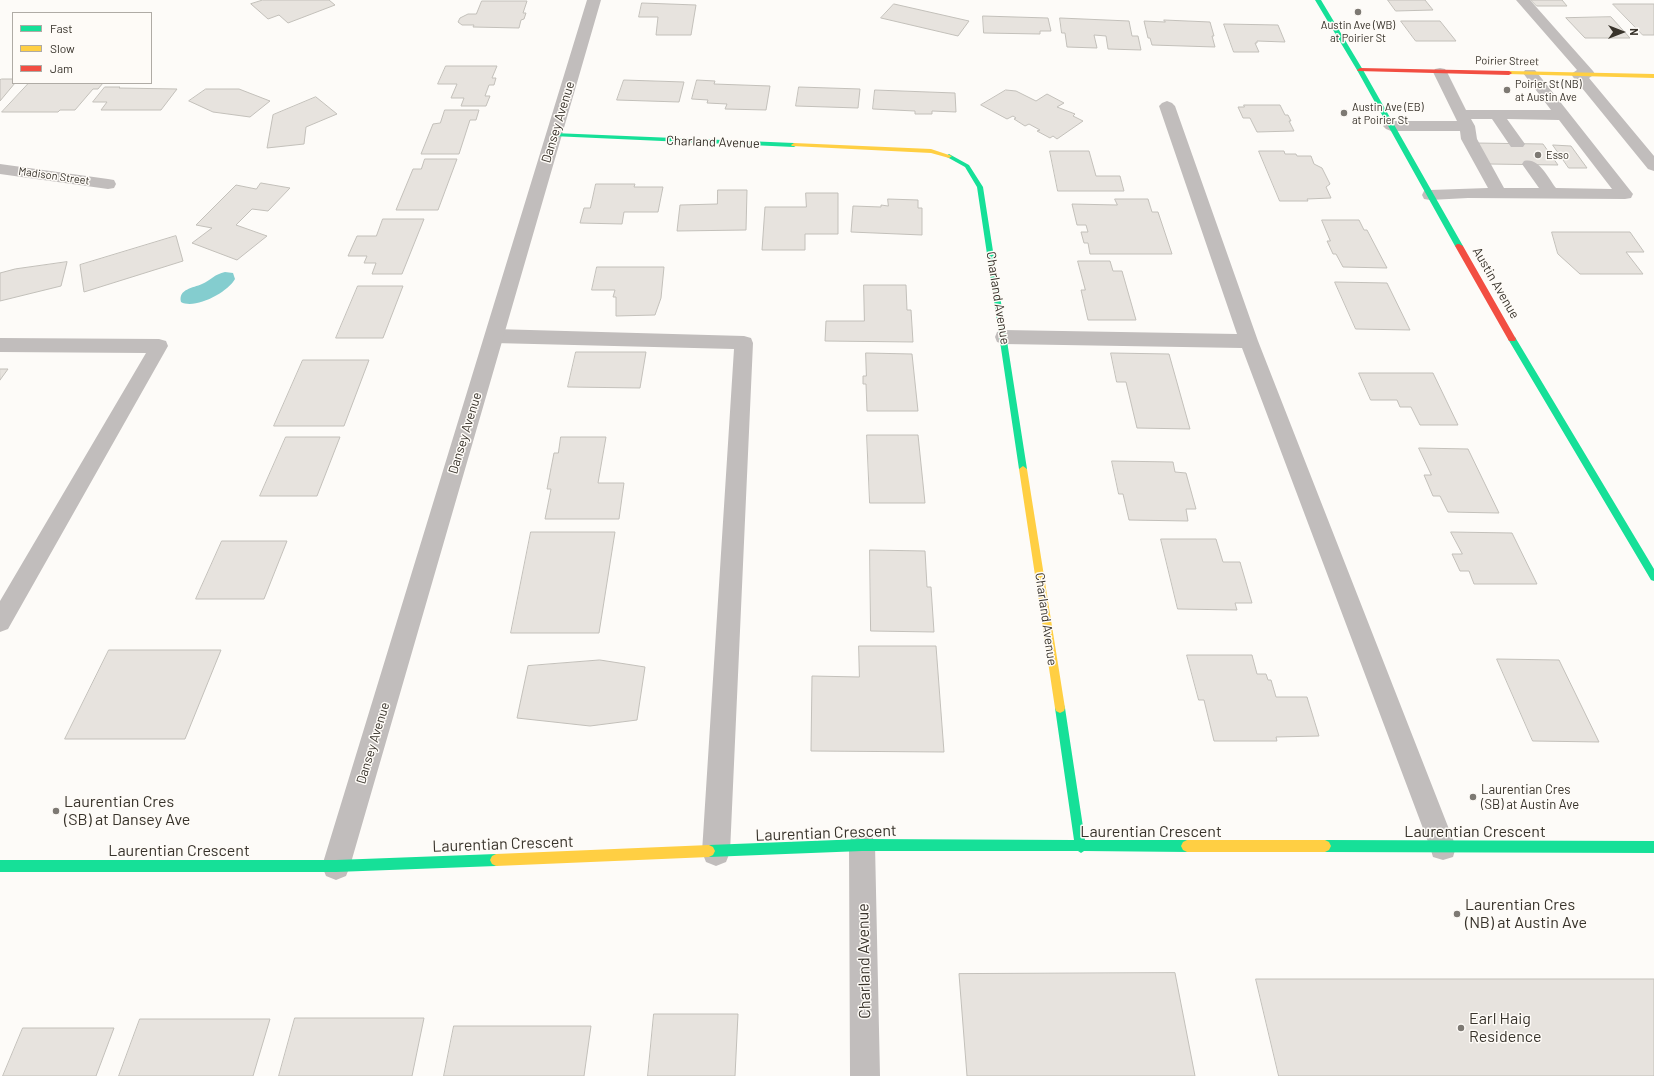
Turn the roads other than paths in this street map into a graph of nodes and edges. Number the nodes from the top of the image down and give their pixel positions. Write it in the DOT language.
graph roads {
  1 [pos="594,0"];
  2 [pos="1318,0"];
  3 [pos="1523,0"];
  4 [pos="1360,70"];
  5 [pos="1440,72"];
  6 [pos="1530,73"];
  7 [pos="1583,74"];
  8 [pos="1654,76"];
  9 [pos="1167,106"];
  10 [pos="1496,114"];
  11 [pos="1562,115"];
  12 [pos="1464,120"];
  13 [pos="1391,126"];
  14 [pos="554,135"];
  15 [pos="1517,144"];
  16 [pos="1530,164"];
  17 [pos="1654,166"];
  18 [pos="0,169"];
  19 [pos="108,184"];
  20 [pos="1499,193"];
  21 [pos="1551,193"];
  22 [pos="1430,195"];
  23 [pos="494,336"];
  24 [pos="1004,337"];
  25 [pos="1249,341"];
  26 [pos="0,345"];
  27 [pos="1654,578"];
  28 [pos="0,622"];
  29 [pos="862,846"];
  30 [pos="1081,847"];
  31 [pos="1443,847"];
  32 [pos="1654,847"];
  33 [pos="716,852"];
  34 [pos="0,866"];
  35 [pos="336,866"];
  36 [pos="865,1076"];
  1 -- 14 [label="street, Dansey Avenue"];
  2 -- 4 [label="street, Austin Avenue"];
  3 -- 7 [label="street"];
  4 -- 5 [label="street, Poirier Street"];
  4 -- 13 [label="street, Austin Avenue"];
  5 -- 6 [label="street, Poirier Street"];
  5 -- 12 [label="street"];
  6 -- 7 [label="street, Poirier Street"];
  6 -- 11 [label="street"];
  7 -- 8 [label="street, Poirier Street"];
  7 -- 17 [label="street"];
  9 -- 25 [label="street"];
  10 -- 11 [label="street"];
  10 -- 12 [label="street"];
  10 -- 15 [label="street"];
  11 -- 21 [label="street"];
  12 -- 13 [label="street"];
  12 -- 20 [label="street"];
  13 -- 22 [label="street, Austin Avenue"];
  14 -- 23 [label="street, Dansey Avenue"];
  14 -- 24 [label="street, Charland Avenue"];
  16 -- 21 [label="street"];
  18 -- 19 [label="street, Madison Street"];
  20 -- 21 [label="street"];
  20 -- 22 [label="street"];
  22 -- 27 [label="street, Austin Avenue"];
  23 -- 33 [label="street"];
  23 -- 35 [label="street, Dansey Avenue"];
  24 -- 25 [label="street"];
  24 -- 30 [label="street, Charland Avenue"];
  25 -- 31 [label="street"];
  26 -- 28 [label="street"];
  29 -- 30 [label="street, Laurentian Crescent"];
  29 -- 33 [label="street, Laurentian Crescent"];
  29 -- 36 [label="street, Charland Avenue"];
  30 -- 31 [label="street, Laurentian Crescent"];
  31 -- 32 [label="street, Laurentian Crescent"];
  33 -- 35 [label="street, Laurentian Crescent"];
  34 -- 35 [label="street, Laurentian Crescent"];
}
